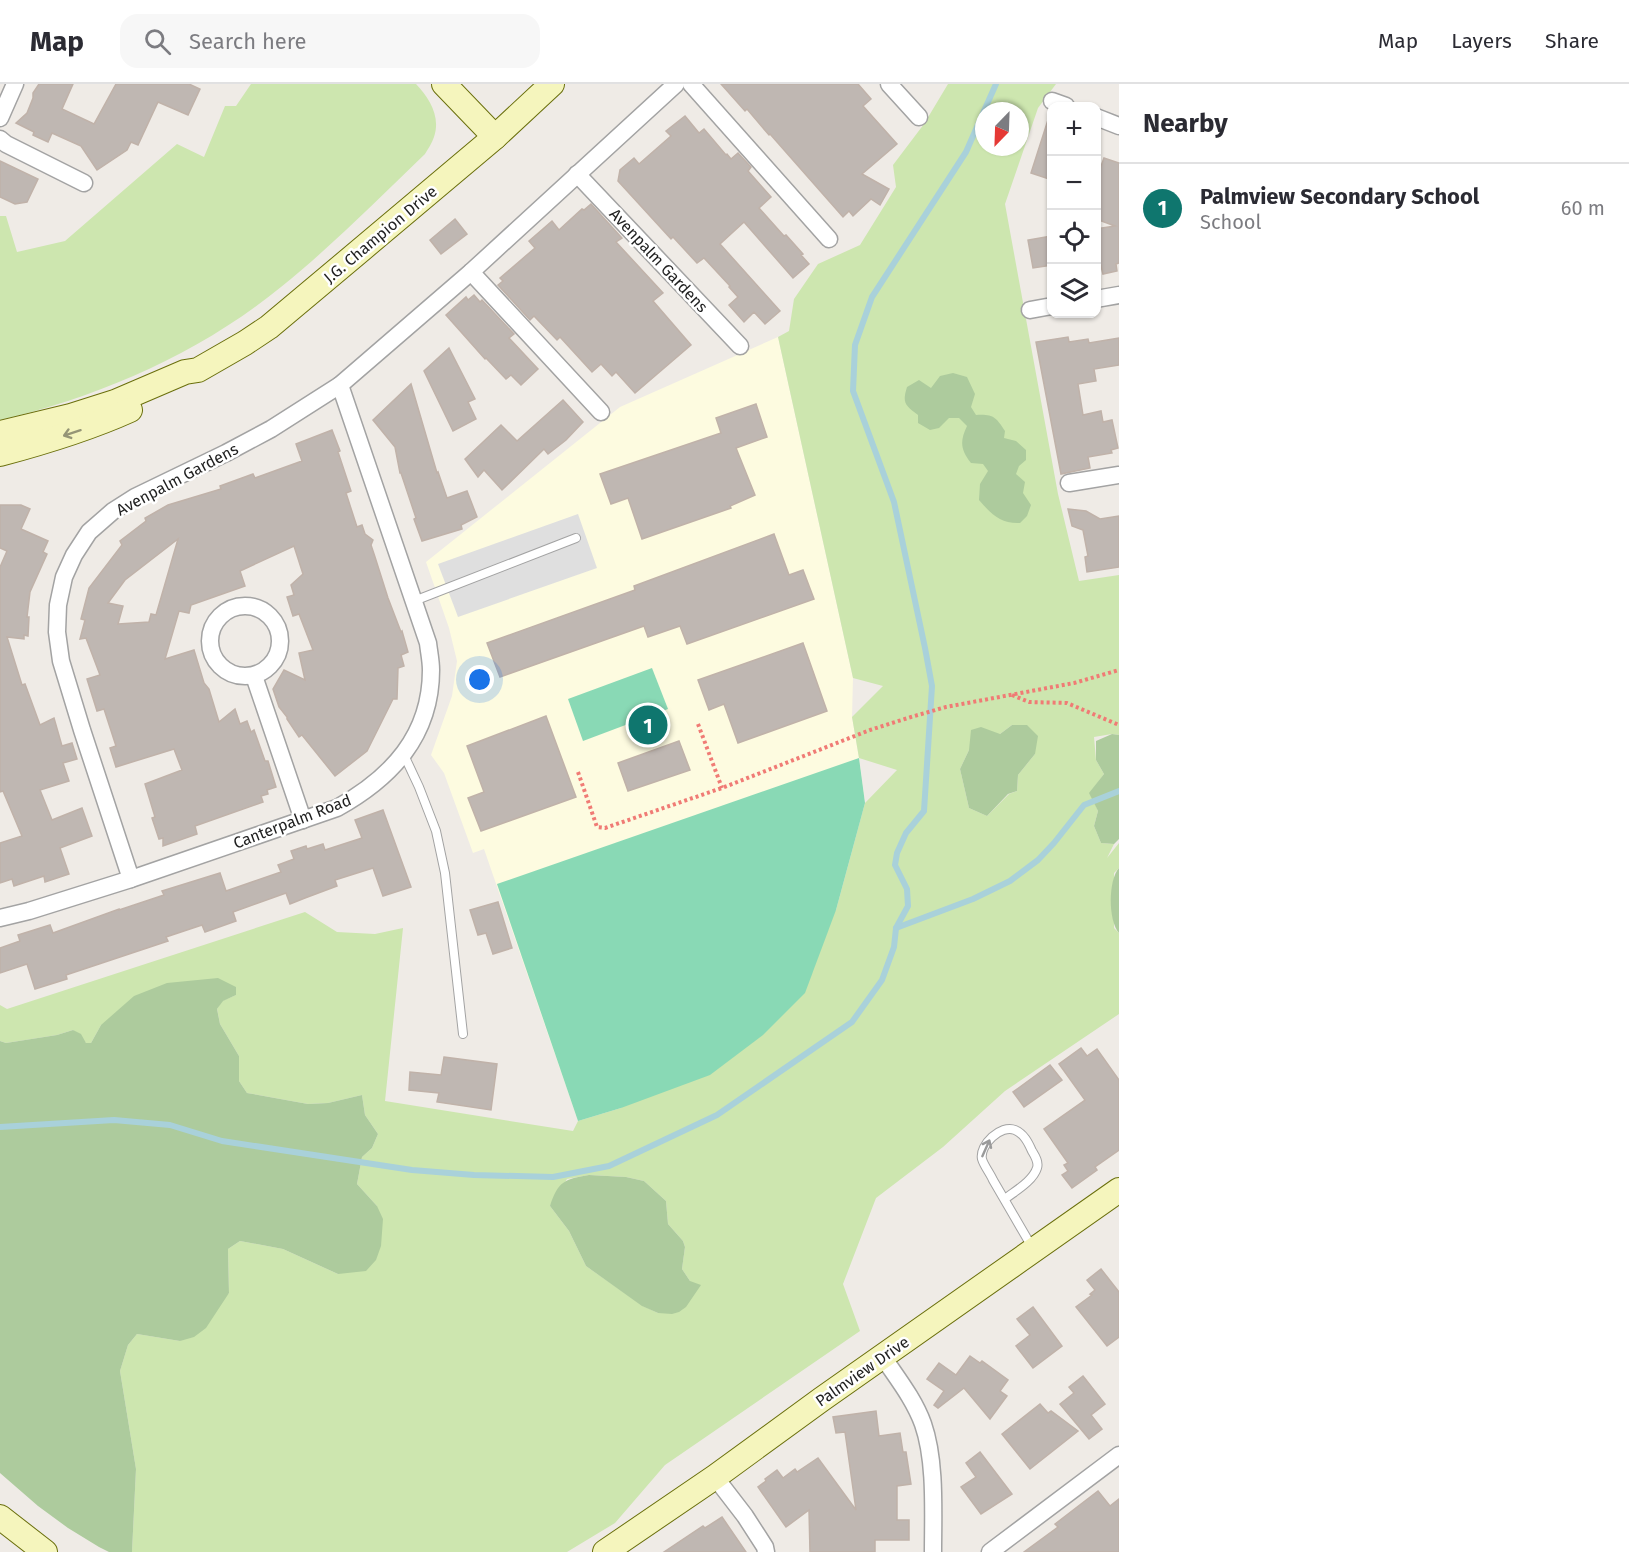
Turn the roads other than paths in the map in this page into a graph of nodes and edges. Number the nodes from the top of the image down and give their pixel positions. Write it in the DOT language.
graph roads {
  1 [pos="15,84"];
  2 [pos="444,84"];
  3 [pos="552,84"];
  4 [pos="676,84"];
  5 [pos="691,84"];
  6 [pos="889,84"];
  7 [pos="0,117"];
  8 [pos="919,117"];
  9 [pos="1101,119"];
  10 [pos="1119,126"];
  11 [pos="495,137"];
  12 [pos="0,139"];
  13 [pos="578,174"];
  14 [pos="84,183"];
  15 [pos="829,239"];
  16 [pos="471,272"];
  17 [pos="1119,295"];
  18 [pos="1101,298"];
  19 [pos="1047,307"];
  20 [pos="1030,310"];
  21 [pos="740,346"];
  22 [pos="198,370"];
  23 [pos="340,385"];
  24 [pos="601,412"];
  25 [pos="0,433"];
  26 [pos="0,454"];
  27 [pos="1119,475"];
  28 [pos="1069,483"];
  29 [pos="576,538"];
  30 [pos="414,601"];
  31 [pos="254,676"];
  32 [pos="404,755"];
  33 [pos="303,820"];
  34 [pos="131,879"];
  35 [pos="0,918"];
  36 [pos="464,1034"];
  37 [pos="1119,1190"];
  38 [pos="1005,1200"];
  39 [pos="1034,1250"];
  40 [pos="883,1357"];
  41 [pos="1119,1455"];
  42 [pos="715,1477"];
  43 [pos="0,1516"];
  44 [pos="45,1552"];
  45 [pos="605,1552"];
  46 [pos="766,1552"];
  47 [pos="933,1552"];
  48 [pos="990,1552"];
  1 -- 7 [label="street"];
  2 -- 11 [label="main road"];
  3 -- 11 [label="main road, J.G. Champion Drive"];
  4 -- 13 [label="street, Avenpalm Gardens"];
  5 -- 15 [label="street"];
  6 -- 8 [label="street"];
  9 -- 10 [label="street"];
  11 -- 22 [label="main road, J.G. Champion Drive"];
  12 -- 14 [label="street"];
  13 -- 16 [label="street, Avenpalm Gardens"];
  13 -- 21 [label="street, Avenpalm Gardens"];
  16 -- 23 [label="street, Avenpalm Gardens"];
  16 -- 24 [label="street"];
  17 -- 18 [label="street"];
  19 -- 20 [label="street"];
  22 -- 25 [label="main road, J.G. Champion Drive"];
  22 -- 26 [label="main road, J.G. Champion Drive, one-way"];
  23 -- 30 [label="street, Canterpalm Road"];
  23 -- 34 [label="street, Avenpalm Gardens"];
  27 -- 28 [label="street"];
  29 -- 30 [label="lane"];
  30 -- 32 [label="street, Canterpalm Road"];
  31 -- 31 [label="street"];
  31 -- 33 [label="street"];
  32 -- 33 [label="street, Canterpalm Road"];
  32 -- 36 [label="lane"];
  33 -- 34 [label="street, Canterpalm Road"];
  34 -- 35 [label="street, Canterpalm Road"];
  37 -- 39 [label="main road, Palmview Drive"];
  38 -- 38 [label="lane, one-way"];
  38 -- 39 [label="lane"];
  39 -- 40 [label="main road, Palmview Drive"];
  40 -- 42 [label="main road, Palmview Drive"];
  40 -- 47 [label="street"];
  41 -- 48 [label="street"];
  42 -- 45 [label="main road, Palmview Drive"];
  42 -- 46 [label="street"];
  43 -- 44 [label="main road"];
}
